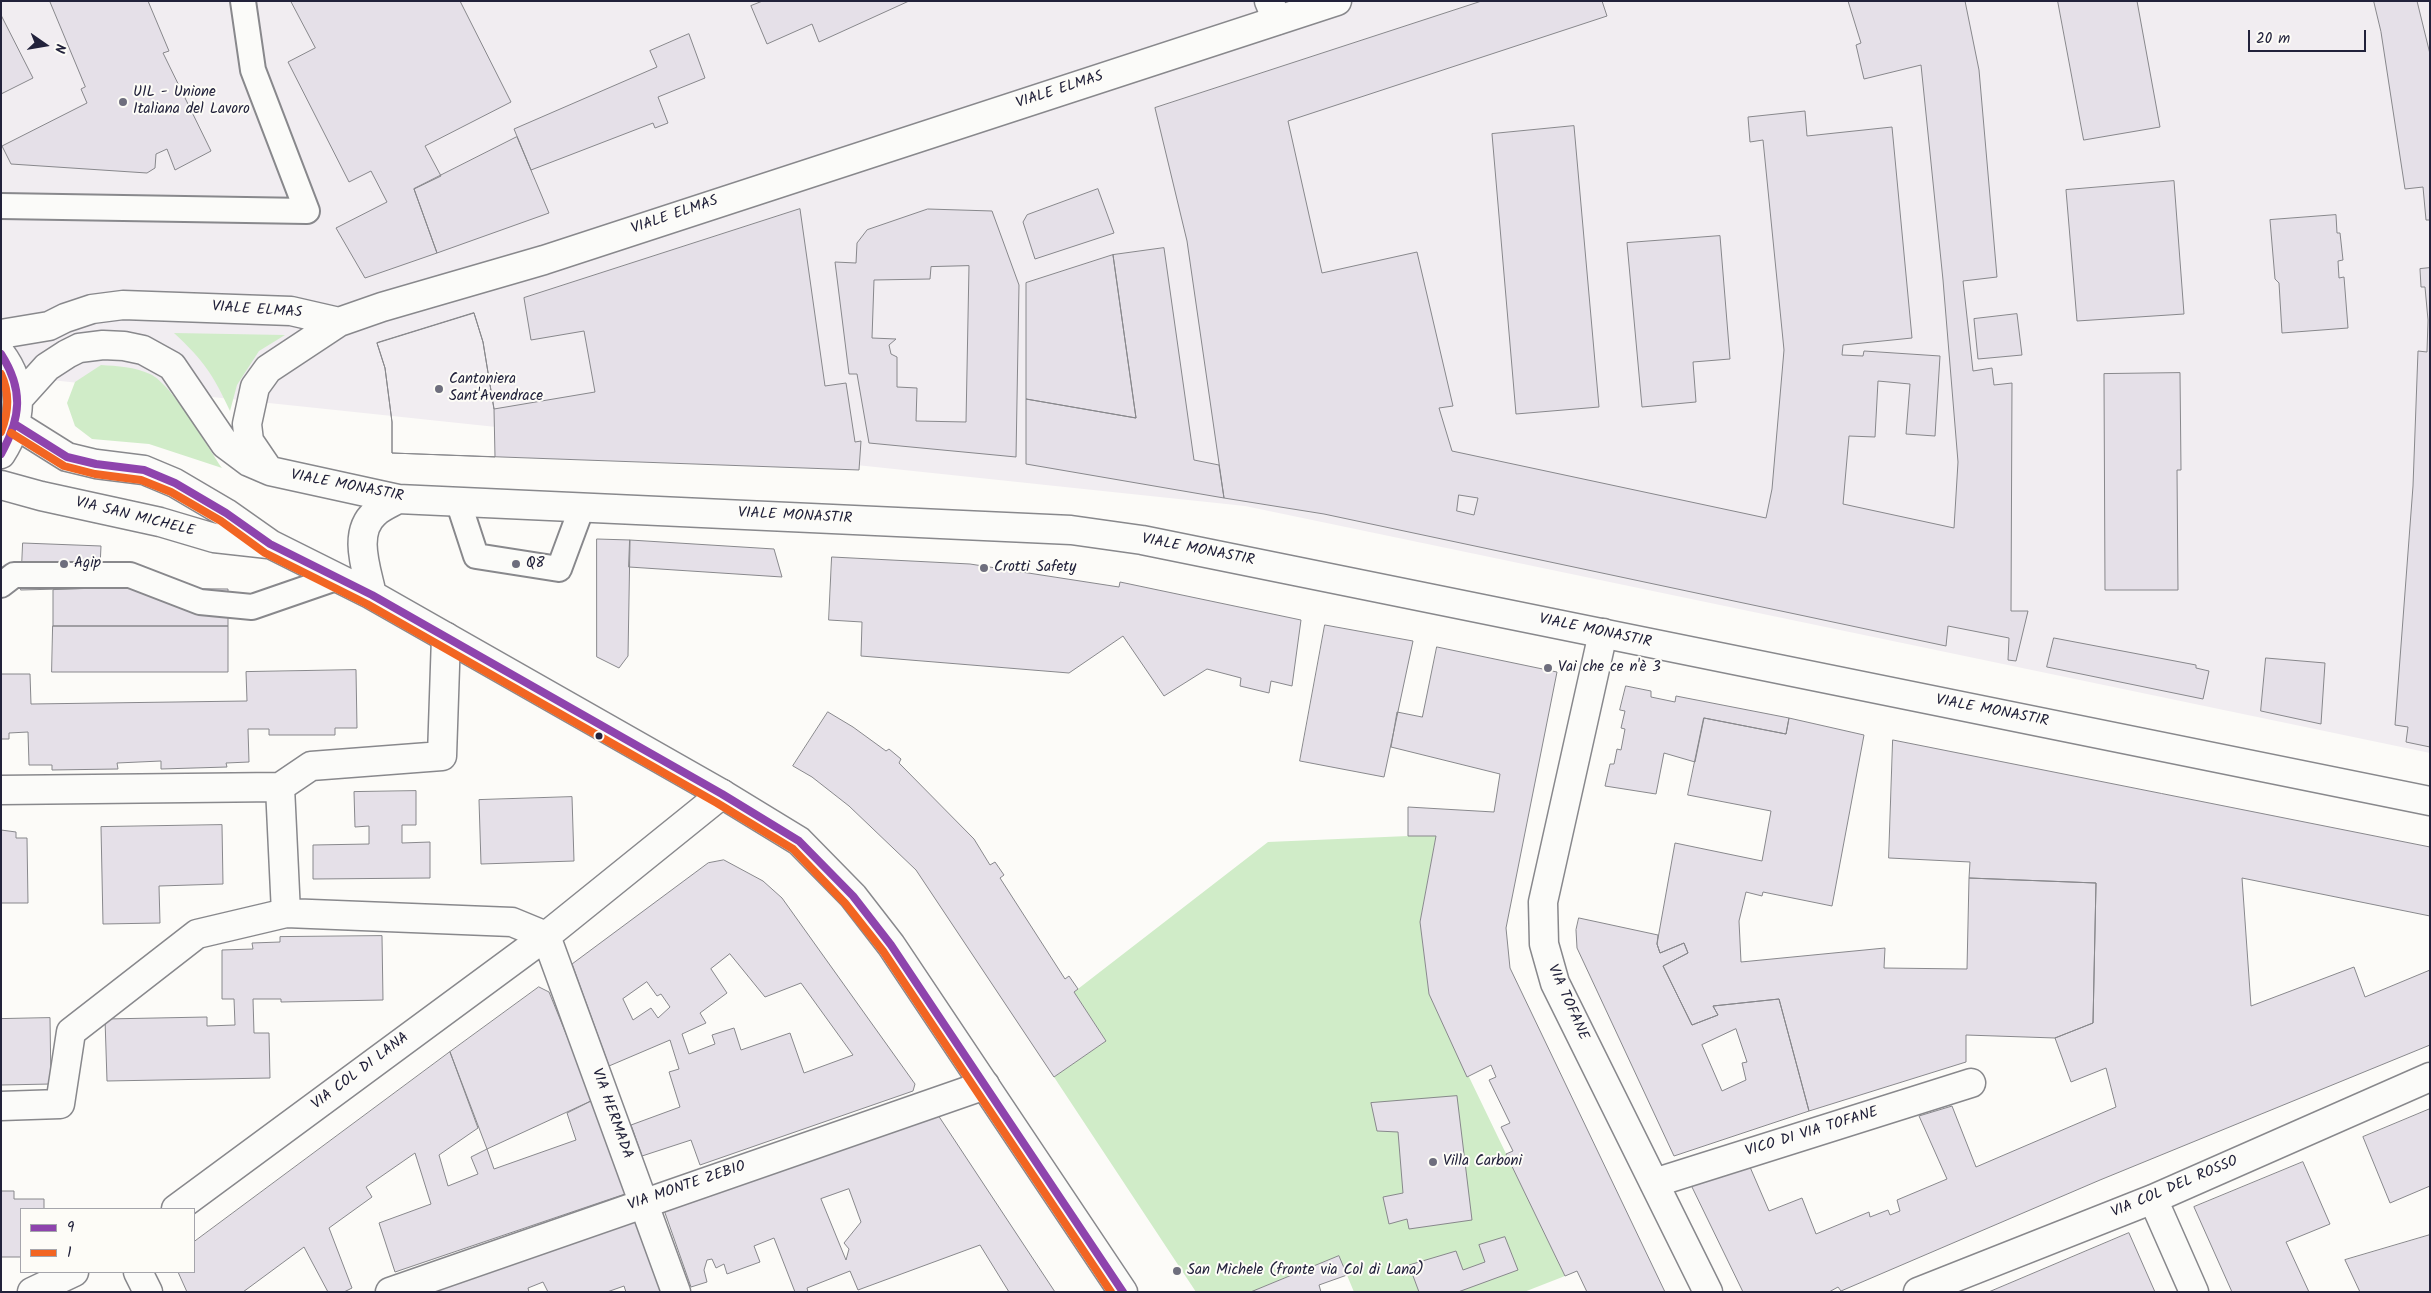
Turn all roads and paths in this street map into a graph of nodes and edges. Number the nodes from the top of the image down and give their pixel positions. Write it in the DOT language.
graph roads {
  1 [pos="243,1"];
  2 [pos="1336,1"];
  3 [pos="1273,11"];
  4 [pos="1,206"];
  5 [pos="339,322"];
  6 [pos="1,334"];
  7 [pos="1,354"];
  8 [pos="19,398"];
  9 [pos="16,425"];
  10 [pos="1,454"];
  11 [pos="270,471"];
  12 [pos="1,485"];
  13 [pos="398,499"];
  14 [pos="458,501"];
  15 [pos="582,507"];
  16 [pos="270,544"];
  17 [pos="336,578"];
  18 [pos="1,585"];
  19 [pos="372,595"];
  20 [pos="1603,633"];
  21 [pos="446,637"];
  22 [pos="280,787"];
  23 [pos="1,790"];
  24 [pos="722,794"];
  25 [pos="2430,801"];
  26 [pos="286,913"];
  27 [pos="546,936"];
  28 [pos="2430,1077"];
  29 [pos="1971,1084"];
  30 [pos="985,1085"];
  31 [pos="1,1106"];
  32 [pos="1654,1183"];
  33 [pos="2154,1199"];
  34 [pos="644,1202"];
  35 [pos="177,1208"];
  36 [pos="72,1273"];
  37 [pos="138,1273"];
  38 [pos="32,1292"];
  39 [pos="148,1292"];
  40 [pos="390,1292"];
  41 [pos="676,1292"];
  42 [pos="1123,1292"];
  43 [pos="1708,1292"];
  44 [pos="1918,1292"];
  45 [pos="2194,1292"];
  1 -- 4 [label="lane"];
  2 -- 3 [label="street, VIALE ELMAS"];
  3 -- 5 [label="street, VIALE ELMAS"];
  5 -- 6 [label="street, VIALE ELMAS"];
  5 -- 11 [label="street"];
  7 -- 8 [label="street"];
  8 -- 9 [label="street"];
  8 -- 11 [label="street, VIALE MONASTIR"];
  9 -- 10 [label="street"];
  9 -- 16 [label="street, VIA SAN MICHELE"];
  11 -- 13 [label="street, VIALE MONASTIR"];
  12 -- 16 [label="street, VIA SAN MICHELE"];
  13 -- 14 [label="street, VIALE MONASTIR"];
  13 -- 19 [label="street"];
  14 -- 15 [label="street, VIALE MONASTIR"];
  14 -- 15 [label="lane"];
  15 -- 20 [label="street, VIALE MONASTIR"];
  16 -- 17 [label="street, VIA SAN MICHELE"];
  17 -- 18 [label="lane"];
  17 -- 19 [label="street, VIA SAN MICHELE"];
  19 -- 21 [label="street, VIA SAN MICHELE"];
  20 -- 25 [label="street, VIALE MONASTIR"];
  20 -- 32 [label="street, VIA TOFANE"];
  21 -- 22 [label="street"];
  21 -- 24 [label="street, VIA SAN MICHELE"];
  22 -- 23 [label="street"];
  22 -- 26 [label="street"];
  24 -- 27 [label="street, VIA COL DI LANA"];
  24 -- 30 [label="street, VIA SAN MICHELE"];
  26 -- 27 [label="street"];
  26 -- 31 [label="street"];
  27 -- 34 [label="street, VIA HERMADA"];
  27 -- 35 [label="street, VIA COL DI LANA"];
  28 -- 33 [label="street, VIA COL DEL ROSSO"];
  29 -- 32 [label="street, VICO DI VIA TOFANE"];
  30 -- 34 [label="street, VIA MONTE ZEBIO"];
  30 -- 42 [label="street, VIA SAN MICHELE"];
  32 -- 43 [label="street, VIA TOFANE"];
  33 -- 44 [label="street, VIA COL DEL ROSSO"];
  33 -- 45 [label="street"];
  34 -- 40 [label="street, VIA MONTE ZEBIO"];
  34 -- 41 [label="street, VIA HERMADA"];
  36 -- 38 [label="street"];
  37 -- 39 [label="street"];
}
